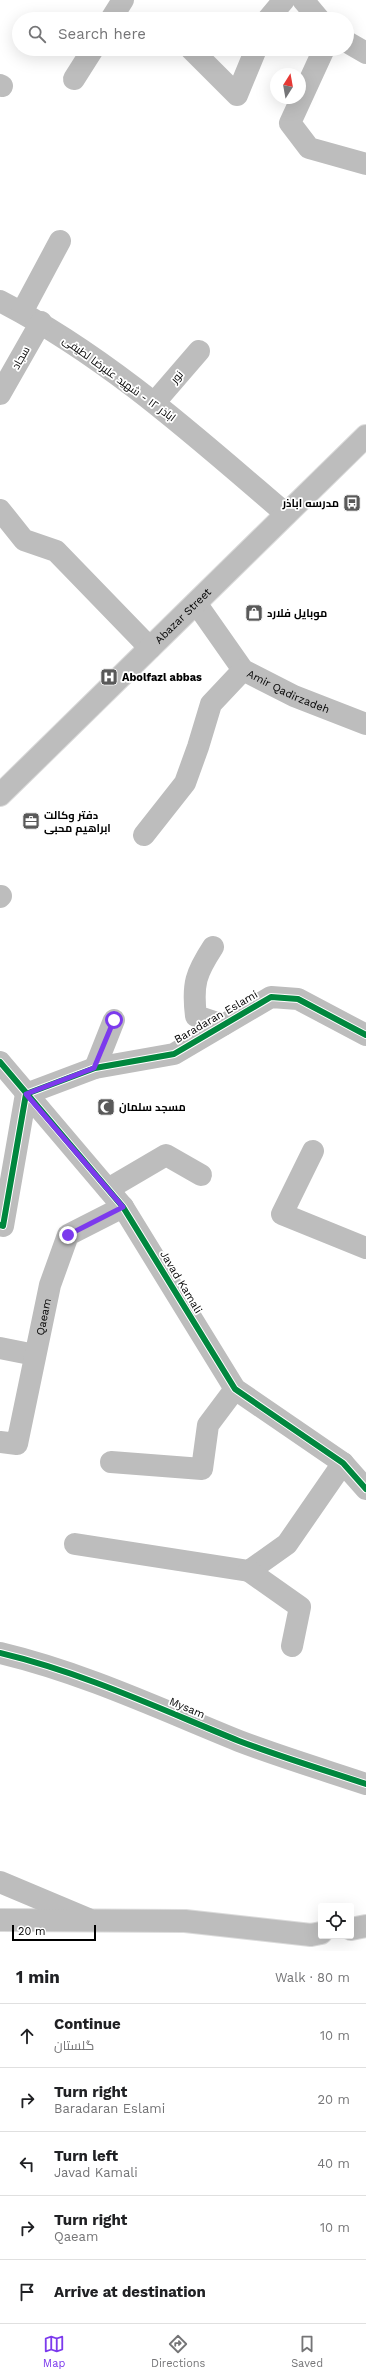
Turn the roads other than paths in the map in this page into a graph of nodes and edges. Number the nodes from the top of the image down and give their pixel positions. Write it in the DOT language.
graph roads {
  1 [pos="123,0"];
  2 [pos="284,0"];
  3 [pos="303,0"];
  4 [pos="116,12"];
  5 [pos="274,12"];
  6 [pos="313,12"];
  7 [pos="354,46"];
  8 [pos="366,53"];
  9 [pos="89,56"];
  10 [pos="198,56"];
  11 [pos="253,56"];
  12 [pos="321,56"];
  13 [pos="74,79"];
  14 [pos="366,164"];
  15 [pos="60,241"];
  16 [pos="0,301"];
  17 [pos="22,312"];
  18 [pos="42,322"];
  19 [pos="199,351"];
  20 [pos="0,394"];
  21 [pos="155,402"];
  22 [pos="366,436"];
  23 [pos="0,510"];
  24 [pos="286,514"];
  25 [pos="196,603"];
  26 [pos="150,648"];
  27 [pos="243,670"];
  28 [pos="366,724"];
  29 [pos="0,795"];
  30 [pos="144,835"];
  31 [pos="213,947"];
  32 [pos="114,1020"];
  33 [pos="223,1025"];
  34 [pos="366,1034"];
  35 [pos="0,1062"];
  36 [pos="94,1068"];
  37 [pos="26,1094"];
  38 [pos="313,1151"];
  39 [pos="201,1175"];
  40 [pos="108,1189"];
  41 [pos="123,1207"];
  42 [pos="2,1226"];
  43 [pos="366,1248"];
  44 [pos="0,1348"];
  45 [pos="36,1355"];
  46 [pos="235,1389"];
  47 [pos="0,1442"];
  48 [pos="111,1462"];
  49 [pos="343,1463"];
  50 [pos="366,1489"];
  51 [pos="75,1544"];
  52 [pos="249,1571"];
  53 [pos="292,1646"];
  54 [pos="0,1653"];
  55 [pos="366,1784"];
  56 [pos="0,1882"];
  57 [pos="88,1919"];
  58 [pos="0,1920"];
  59 [pos="366,1926"];
  60 [pos="354,1928"];
  61 [pos="318,1933"];
  1 -- 4 [label="street"];
  2 -- 5 [label="street"];
  3 -- 6 [label="street"];
  7 -- 8 [label="street"];
  9 -- 13 [label="street"];
  10 -- 11 [label="street"];
  12 -- 14 [label="street"];
  15 -- 17 [label="street"];
  16 -- 17 [label="street, اباذر ۱۲ - شهید علیرضا لطیفی"];
  17 -- 18 [label="street, اباذر ۱۲ - شهید علیرضا لطیفی"];
  18 -- 20 [label="street, سجاد"];
  18 -- 21 [label="street, اباذر ۱۲ - شهید علیرضا لطیفی"];
  19 -- 21 [label="street, نور"];
  21 -- 24 [label="street, اباذر ۱۲ - شهید علیرضا لطیفی"];
  22 -- 24 [label="street, Abazar Street"];
  23 -- 26 [label="street"];
  24 -- 25 [label="street, Abazar Street"];
  25 -- 26 [label="street, Abazar Street"];
  25 -- 27 [label="street, Amir Qadirzadeh"];
  26 -- 29 [label="street, Abazar Street"];
  27 -- 28 [label="street, Amir Qadirzadeh"];
  27 -- 30 [label="street"];
  31 -- 33 [label="street"];
  32 -- 36 [label="street"];
  33 -- 34 [label="street, Baradaran Eslami"];
  33 -- 36 [label="street, Baradaran Eslami"];
  35 -- 37 [label="street, Javad Kamali"];
  36 -- 37 [label="street, Baradaran Eslami"];
  37 -- 40 [label="street, Javad Kamali"];
  37 -- 42 [label="street"];
  38 -- 43 [label="street"];
  39 -- 40 [label="street"];
  40 -- 41 [label="street, Javad Kamali"];
  41 -- 45 [label="street, Qaeam"];
  41 -- 46 [label="street, Javad Kamali"];
  44 -- 45 [label="street"];
  45 -- 47 [label="street, Qaeam"];
  46 -- 48 [label="street"];
  46 -- 49 [label="street, Javad Kamali"];
  49 -- 50 [label="street, Javad Kamali"];
  49 -- 52 [label="street"];
  51 -- 52 [label="street"];
  52 -- 53 [label="street"];
  54 -- 55 [label="street, Mysam"];
  56 -- 57 [label="street"];
  57 -- 58 [label="street"];
  57 -- 61 [label="street"];
  59 -- 60 [label="street"];
}
